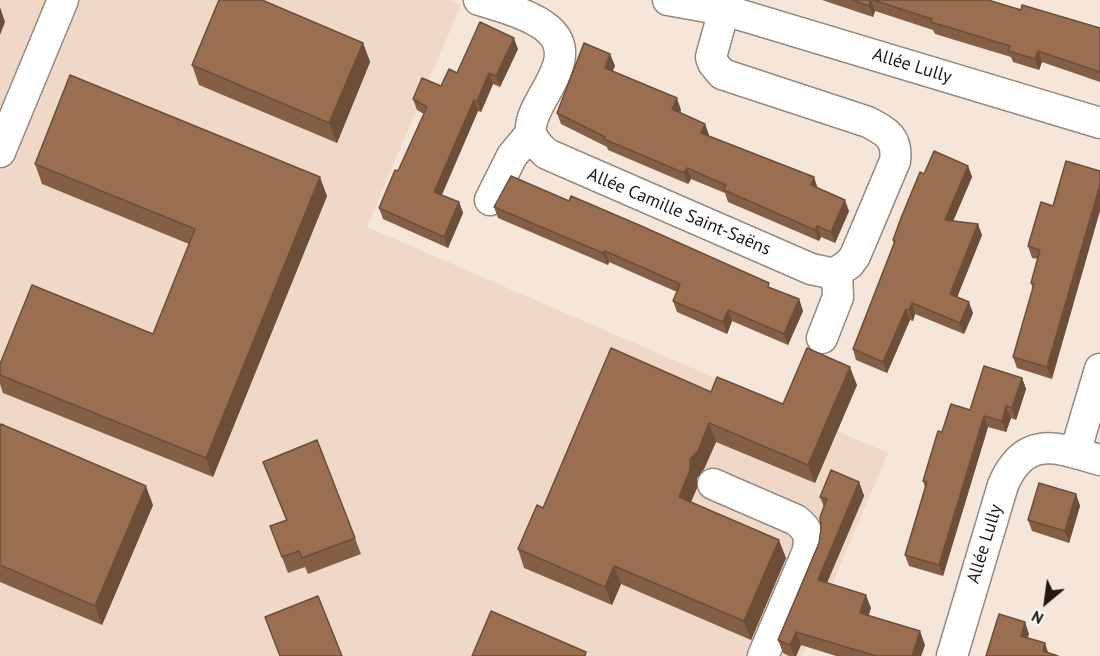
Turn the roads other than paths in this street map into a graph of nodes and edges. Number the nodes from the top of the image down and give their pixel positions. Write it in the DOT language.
graph roads {
  1 [pos="63,0"];
  2 [pos="479,0"];
  3 [pos="668,0"];
  4 [pos="726,5"];
  5 [pos="1100,123"];
  6 [pos="531,133"];
  7 [pos="0,152"];
  8 [pos="490,200"];
  9 [pos="837,272"];
  10 [pos="822,338"];
  11 [pos="1100,369"];
  12 [pos="1088,457"];
  13 [pos="713,484"];
  14 [pos="763,656"];
  15 [pos="952,656"];
  1 -- 7 [label="street"];
  2 -- 6 [label="street"];
  3 -- 4 [label="street, Allée Lully"];
  4 -- 5 [label="street, Allée Lully"];
  4 -- 9 [label="street"];
  6 -- 8 [label="street"];
  6 -- 9 [label="street, Allée Camille Saint-Saëns"];
  9 -- 10 [label="street"];
  11 -- 12 [label="street, Allée Lully"];
  12 -- 15 [label="street, Allée Lully"];
  13 -- 14 [label="street"];
}
